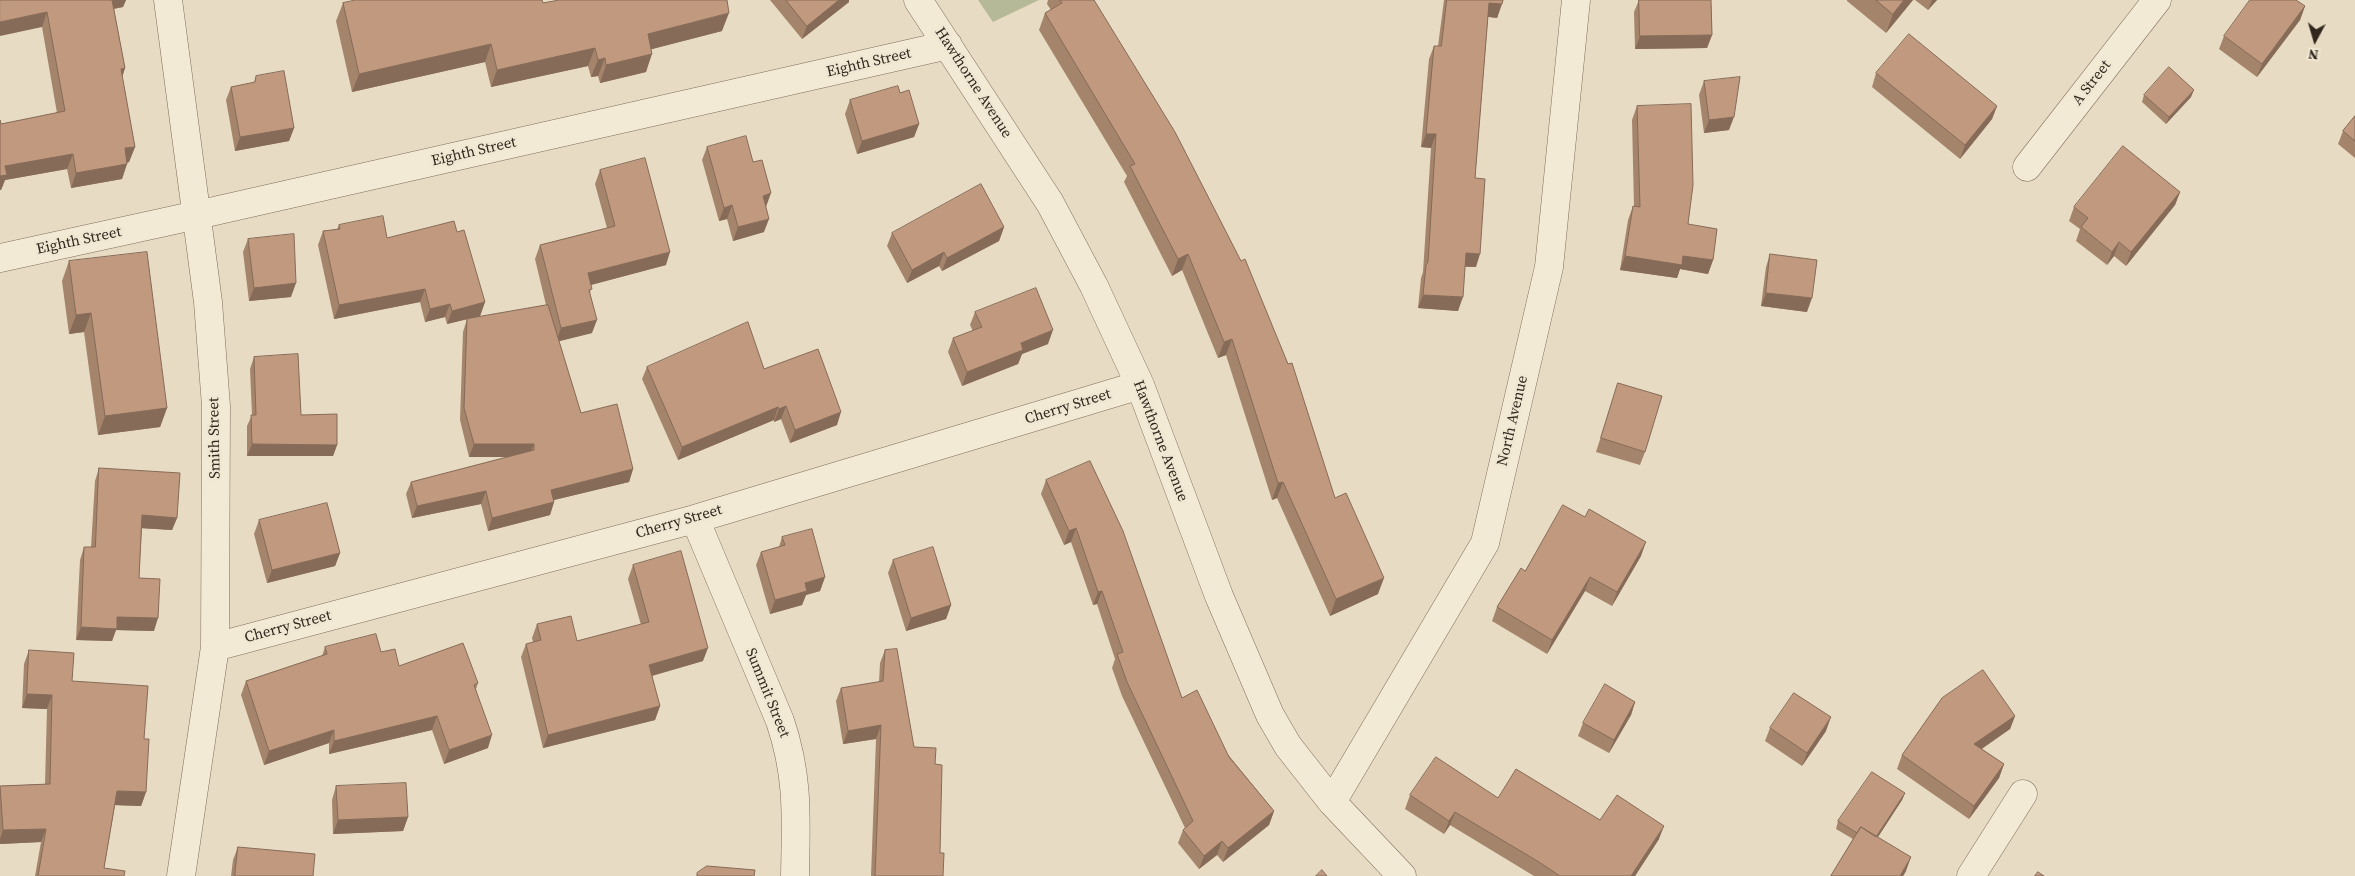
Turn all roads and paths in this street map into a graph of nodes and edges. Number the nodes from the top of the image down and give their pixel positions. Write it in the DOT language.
graph roads {
  1 [pos="168,0"];
  2 [pos="918,0"];
  3 [pos="1576,0"];
  4 [pos="2156,0"];
  5 [pos="948,45"];
  6 [pos="2027,167"];
  7 [pos="197,215"];
  8 [pos="0,258"];
  9 [pos="1140,385"];
  10 [pos="694,519"];
  11 [pos="215,647"];
  12 [pos="2023,794"];
  13 [pos="1332,802"];
  14 [pos="182,876"];
  15 [pos="795,876"];
  16 [pos="1402,876"];
  17 [pos="1971,876"];
  1 -- 7 [label="street, Smith Street"];
  2 -- 5 [label="street, Hawthorne Avenue"];
  3 -- 13 [label="street, North Avenue"];
  4 -- 6 [label="street, A Street"];
  5 -- 7 [label="street, Eighth Street"];
  5 -- 9 [label="street, Hawthorne Avenue"];
  7 -- 8 [label="street, Eighth Street"];
  7 -- 11 [label="street, Smith Street"];
  9 -- 10 [label="street, Cherry Street"];
  9 -- 13 [label="street, Hawthorne Avenue"];
  10 -- 11 [label="street, Cherry Street"];
  10 -- 15 [label="street, Summit Street"];
  11 -- 14 [label="street, Smith Street"];
  12 -- 17 [label="street"];
  13 -- 16 [label="street, Hawthorne Avenue"];
}
